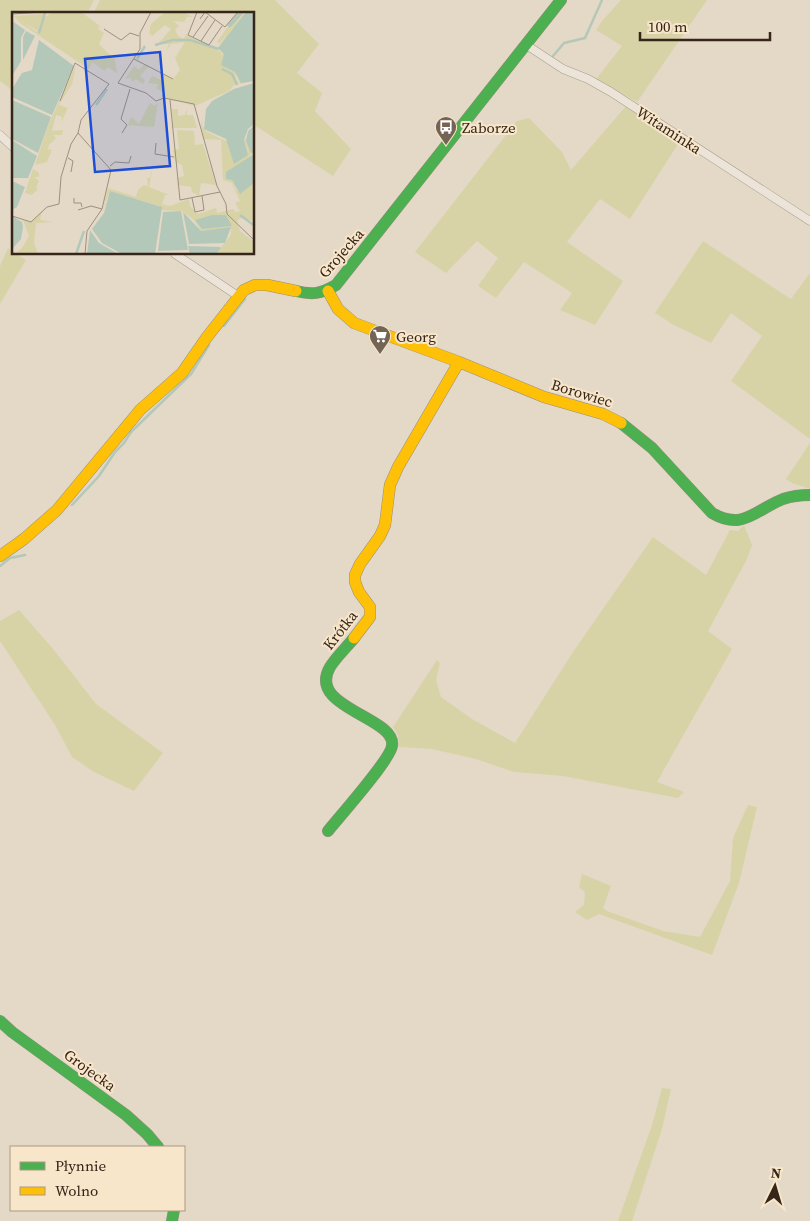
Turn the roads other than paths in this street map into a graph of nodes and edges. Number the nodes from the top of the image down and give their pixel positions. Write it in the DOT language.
graph roads {
  1 [pos="561,0"];
  2 [pos="525,44"];
  3 [pos="0,135"];
  4 [pos="12,146"];
  5 [pos="810,221"];
  6 [pos="176,255"];
  7 [pos="328,291"];
  8 [pos="238,296"];
  9 [pos="459,362"];
  10 [pos="810,495"];
  11 [pos="0,556"];
  12 [pos="328,831"];
  13 [pos="0,1021"];
  14 [pos="157,1146"];
  1 -- 2 [label="street, Grojecka"];
  2 -- 5 [label="street, Witaminka"];
  2 -- 7 [label="street, Grojecka"];
  3 -- 4 [label="street"];
  6 -- 8 [label="street"];
  7 -- 8 [label="street, Grojecka"];
  7 -- 9 [label="street, Borowiec"];
  8 -- 11 [label="street, Grojecka"];
  9 -- 10 [label="street, Borowiec"];
  9 -- 12 [label="street, Krótka"];
  13 -- 14 [label="street, Grojecka"];
}
